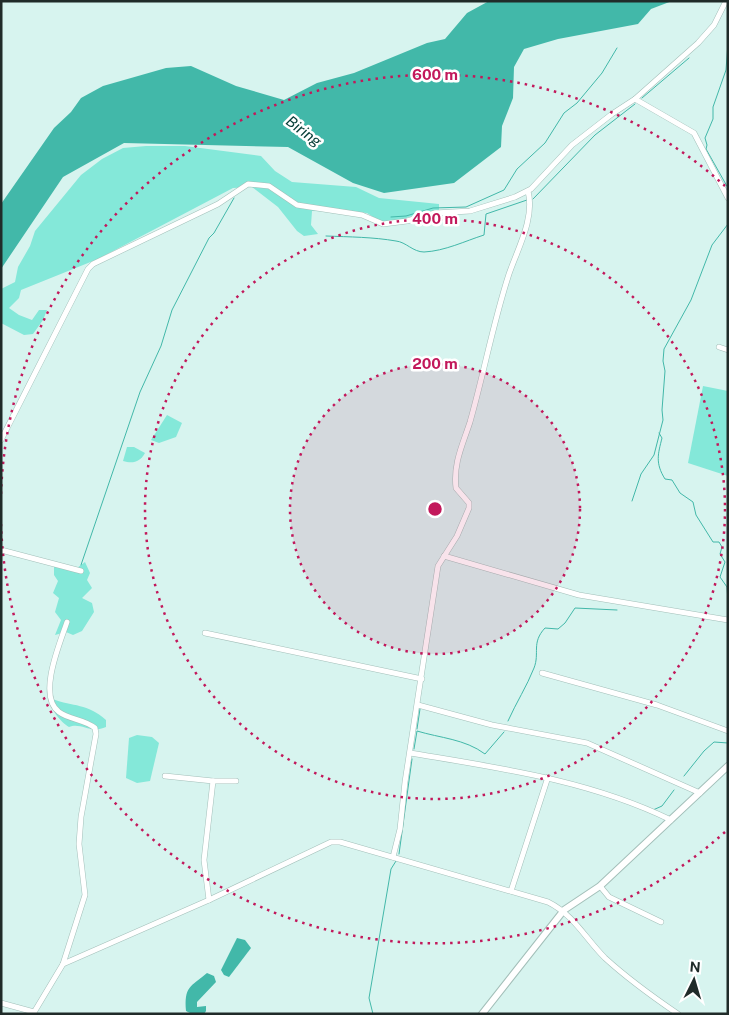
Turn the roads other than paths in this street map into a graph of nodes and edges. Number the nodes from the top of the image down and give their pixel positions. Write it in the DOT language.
graph roads {
  1 [pos="726,1"];
  2 [pos="635,99"];
  3 [pos="528,190"];
  4 [pos="728,198"];
  5 [pos="719,347"];
  6 [pos="728,350"];
  7 [pos="1,440"];
  8 [pos="1,550"];
  9 [pos="444,556"];
  10 [pos="81,571"];
  11 [pos="728,620"];
  12 [pos="67,622"];
  13 [pos="205,632"];
  14 [pos="542,673"];
  15 [pos="422,679"];
  16 [pos="418,705"];
  17 [pos="728,730"];
  18 [pos="410,753"];
  19 [pos="726,769"];
  20 [pos="165,776"];
  21 [pos="548,777"];
  22 [pos="213,780"];
  23 [pos="236,781"];
  24 [pos="700,793"];
  25 [pos="671,820"];
  26 [pos="392,857"];
  27 [pos="600,886"];
  28 [pos="511,891"];
  29 [pos="209,900"];
  30 [pos="564,910"];
  31 [pos="661,922"];
  32 [pos="63,964"];
  33 [pos="1,1003"];
  34 [pos="33,1013"];
  35 [pos="482,1014"];
  36 [pos="678,1014"];
  1 -- 2 [label="street"];
  2 -- 3 [label="street"];
  2 -- 4 [label="street"];
  3 -- 7 [label="street"];
  3 -- 9 [label="street"];
  5 -- 6 [label="street"];
  8 -- 10 [label="street"];
  9 -- 11 [label="street"];
  9 -- 15 [label="street"];
  12 -- 32 [label="street"];
  13 -- 15 [label="street"];
  14 -- 17 [label="street"];
  15 -- 16 [label="street"];
  16 -- 18 [label="street"];
  16 -- 24 [label="street"];
  18 -- 21 [label="street"];
  18 -- 26 [label="street"];
  19 -- 24 [label="street"];
  20 -- 22 [label="street"];
  21 -- 25 [label="street"];
  21 -- 28 [label="street"];
  22 -- 23 [label="street"];
  22 -- 29 [label="street"];
  24 -- 25 [label="street"];
  25 -- 27 [label="street"];
  26 -- 28 [label="street"];
  26 -- 29 [label="street"];
  27 -- 30 [label="street"];
  27 -- 31 [label="street"];
  28 -- 30 [label="street"];
  29 -- 32 [label="street"];
  30 -- 35 [label="street"];
  30 -- 36 [label="street"];
  32 -- 34 [label="street"];
  33 -- 34 [label="street"];
}
